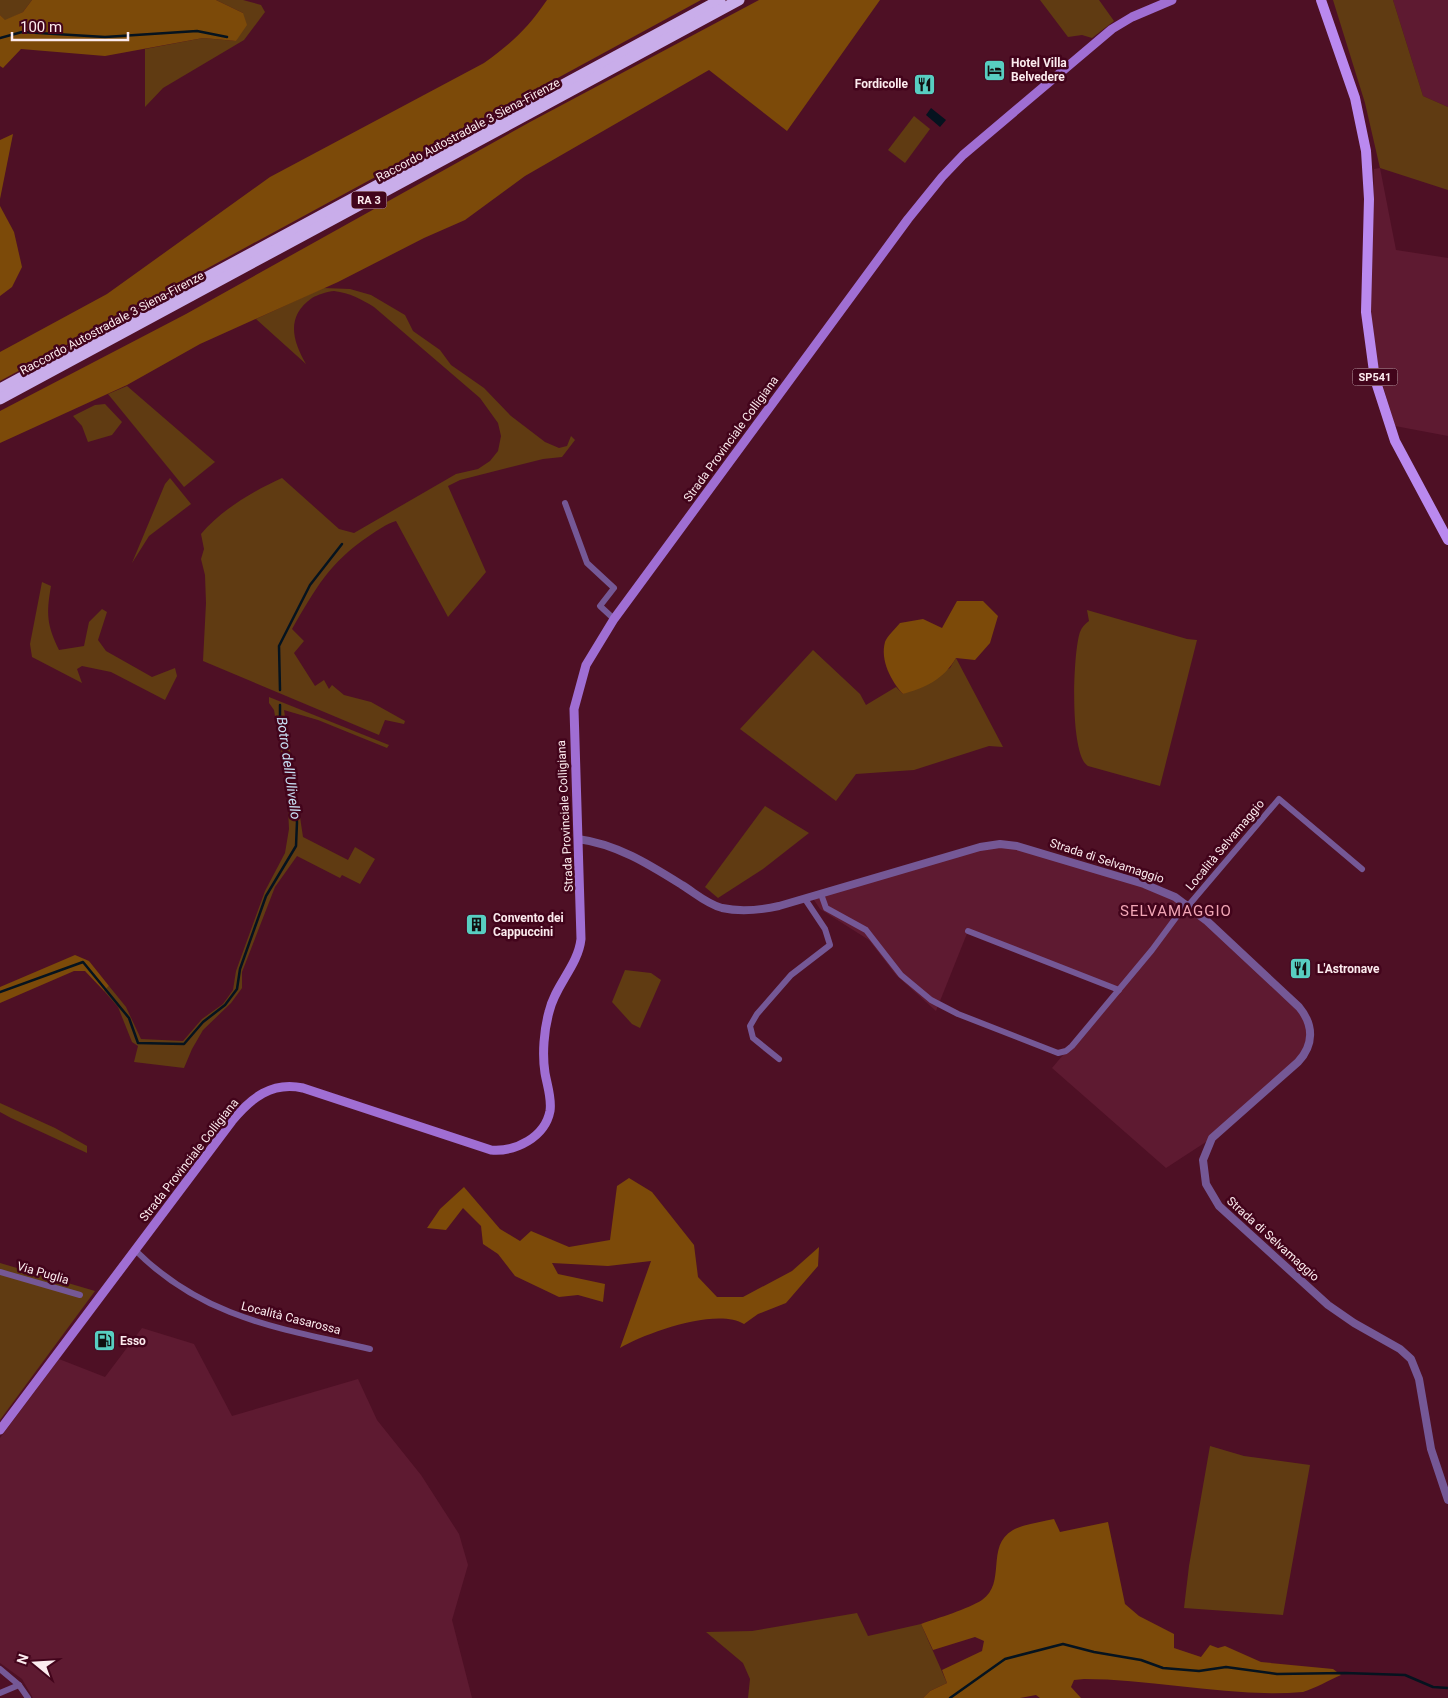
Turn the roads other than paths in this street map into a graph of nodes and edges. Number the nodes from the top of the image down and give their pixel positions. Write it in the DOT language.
graph roads {
  1 [pos="720,0"];
  2 [pos="739,0"];
  3 [pos="1172,0"];
  4 [pos="1321,0"];
  5 [pos="1326,5"];
  6 [pos="0,389"];
  7 [pos="0,399"];
  8 [pos="565,503"];
  9 [pos="1448,540"];
  10 [pos="614,618"];
  11 [pos="578,839"];
  12 [pos="1362,869"];
  13 [pos="821,894"];
  14 [pos="805,899"];
  15 [pos="1187,905"];
  16 [pos="968,931"];
  17 [pos="1119,990"];
  18 [pos="779,1059"];
  19 [pos="135,1250"];
  20 [pos="0,1272"];
  21 [pos="80,1295"];
  22 [pos="370,1349"];
  23 [pos="0,1430"];
  24 [pos="1448,1500"];
  25 [pos="0,1669"];
  26 [pos="19,1685"];
  27 [pos="0,1693"];
  28 [pos="28,1698"];
  1 -- 6 [label="highway, Raccordo Autostradale 3 Siena-Firenze / RA 3"];
  2 -- 7 [label="highway, Raccordo Autostradale 3 Siena-Firenze / RA 3"];
  3 -- 10 [label="main road, Strada Provinciale Colligiana"];
  4 -- 5 [label="main road, SP541"];
  5 -- 9 [label="main road, SP541"];
  8 -- 10 [label="street"];
  10 -- 11 [label="main road, Strada Provinciale Colligiana"];
  11 -- 14 [label="street, Strada di Selvamaggio"];
  11 -- 19 [label="main road, Strada Provinciale Colligiana"];
  12 -- 15 [label="street, Località Selvamaggio"];
  13 -- 14 [label="street, Strada di Selvamaggio"];
  13 -- 15 [label="street, Strada di Selvamaggio"];
  13 -- 17 [label="street, Località Selvamaggio"];
  14 -- 18 [label="street"];
  15 -- 17 [label="street, Località Selvamaggio"];
  15 -- 24 [label="street, Strada di Selvamaggio"];
  16 -- 17 [label="street"];
  19 -- 22 [label="street, Località Casarossa"];
  19 -- 23 [label="main road, Strada Provinciale Colligiana"];
  20 -- 21 [label="street, Via Puglia"];
  25 -- 26 [label="street"];
  26 -- 27 [label="street"];
  26 -- 28 [label="street"];
}
